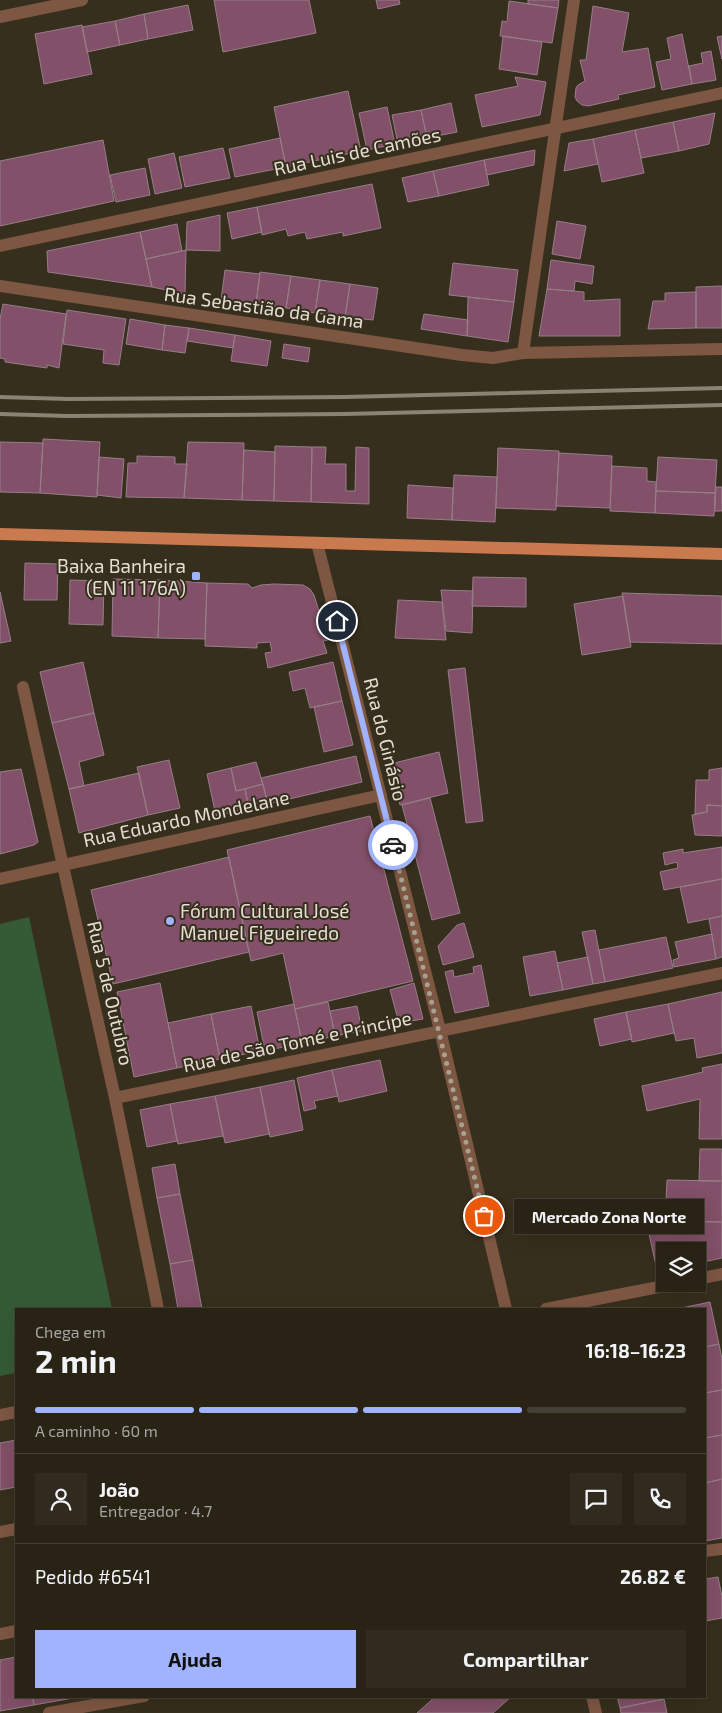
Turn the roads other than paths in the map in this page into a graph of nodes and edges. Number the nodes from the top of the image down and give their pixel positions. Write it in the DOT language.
graph roads {
  1 [pos="82,0"];
  2 [pos="574,0"];
  3 [pos="0,17"];
  4 [pos="722,93"];
  5 [pos="556,128"];
  6 [pos="0,246"];
  7 [pos="0,286"];
  8 [pos="722,349"];
  9 [pos="523,353"];
  10 [pos="0,534"];
  11 [pos="318,543"];
  12 [pos="722,554"];
  13 [pos="23,687"];
  14 [pos="381,795"];
  15 [pos="62,864"];
  16 [pos="0,879"];
  17 [pos="722,973"];
  18 [pos="440,1030"];
  19 [pos="115,1098"];
  20 [pos="722,1274"];
  21 [pos="706,1277"];
  22 [pos="656,1288"];
  23 [pos="158,1308"];
  24 [pos="506,1308"];
  25 [pos="551,1308"];
  26 [pos="15,1412"];
  27 [pos="0,1415"];
  28 [pos="15,1529"];
  29 [pos="0,1532"];
  30 [pos="722,1548"];
  31 [pos="706,1551"];
  32 [pos="15,1631"];
  33 [pos="0,1634"];
  34 [pos="123,1698"];
  35 [pos="592,1698"];
  36 [pos="49,1713"];
  37 [pos="596,1713"];
  1 -- 3 [label="street"];
  2 -- 5 [label="street"];
  4 -- 5 [label="street, Rua Luis de Camões"];
  5 -- 6 [label="street, Rua Luis de Camões"];
  5 -- 9 [label="street"];
  7 -- 9 [label="street, Rua Sebastião da Gama"];
  8 -- 9 [label="street, Rua Sebastião da Gama"];
  10 -- 11 [label="main road"];
  11 -- 12 [label="main road"];
  11 -- 14 [label="street, Rua do Ginásio"];
  13 -- 15 [label="street, Rua 5 de Outubro"];
  14 -- 15 [label="street, Rua Eduardo Mondelane"];
  14 -- 18 [label="street, Rua do Ginásio"];
  15 -- 16 [label="street, Rua Eduardo Mondelane"];
  15 -- 19 [label="street, Rua 5 de Outubro"];
  17 -- 18 [label="street, Rua de São Tomé e Principe"];
  18 -- 19 [label="street, Rua de São Tomé e Principe"];
  18 -- 24 [label="street, Rua do Ginásio"];
  19 -- 23 [label="street, Rua 5 de Outubro"];
  20 -- 21 [label="street"];
  22 -- 25 [label="street"];
  26 -- 27 [label="street"];
  28 -- 29 [label="street"];
  30 -- 31 [label="street"];
  32 -- 33 [label="street"];
  34 -- 36 [label="street"];
  35 -- 37 [label="street"];
}
